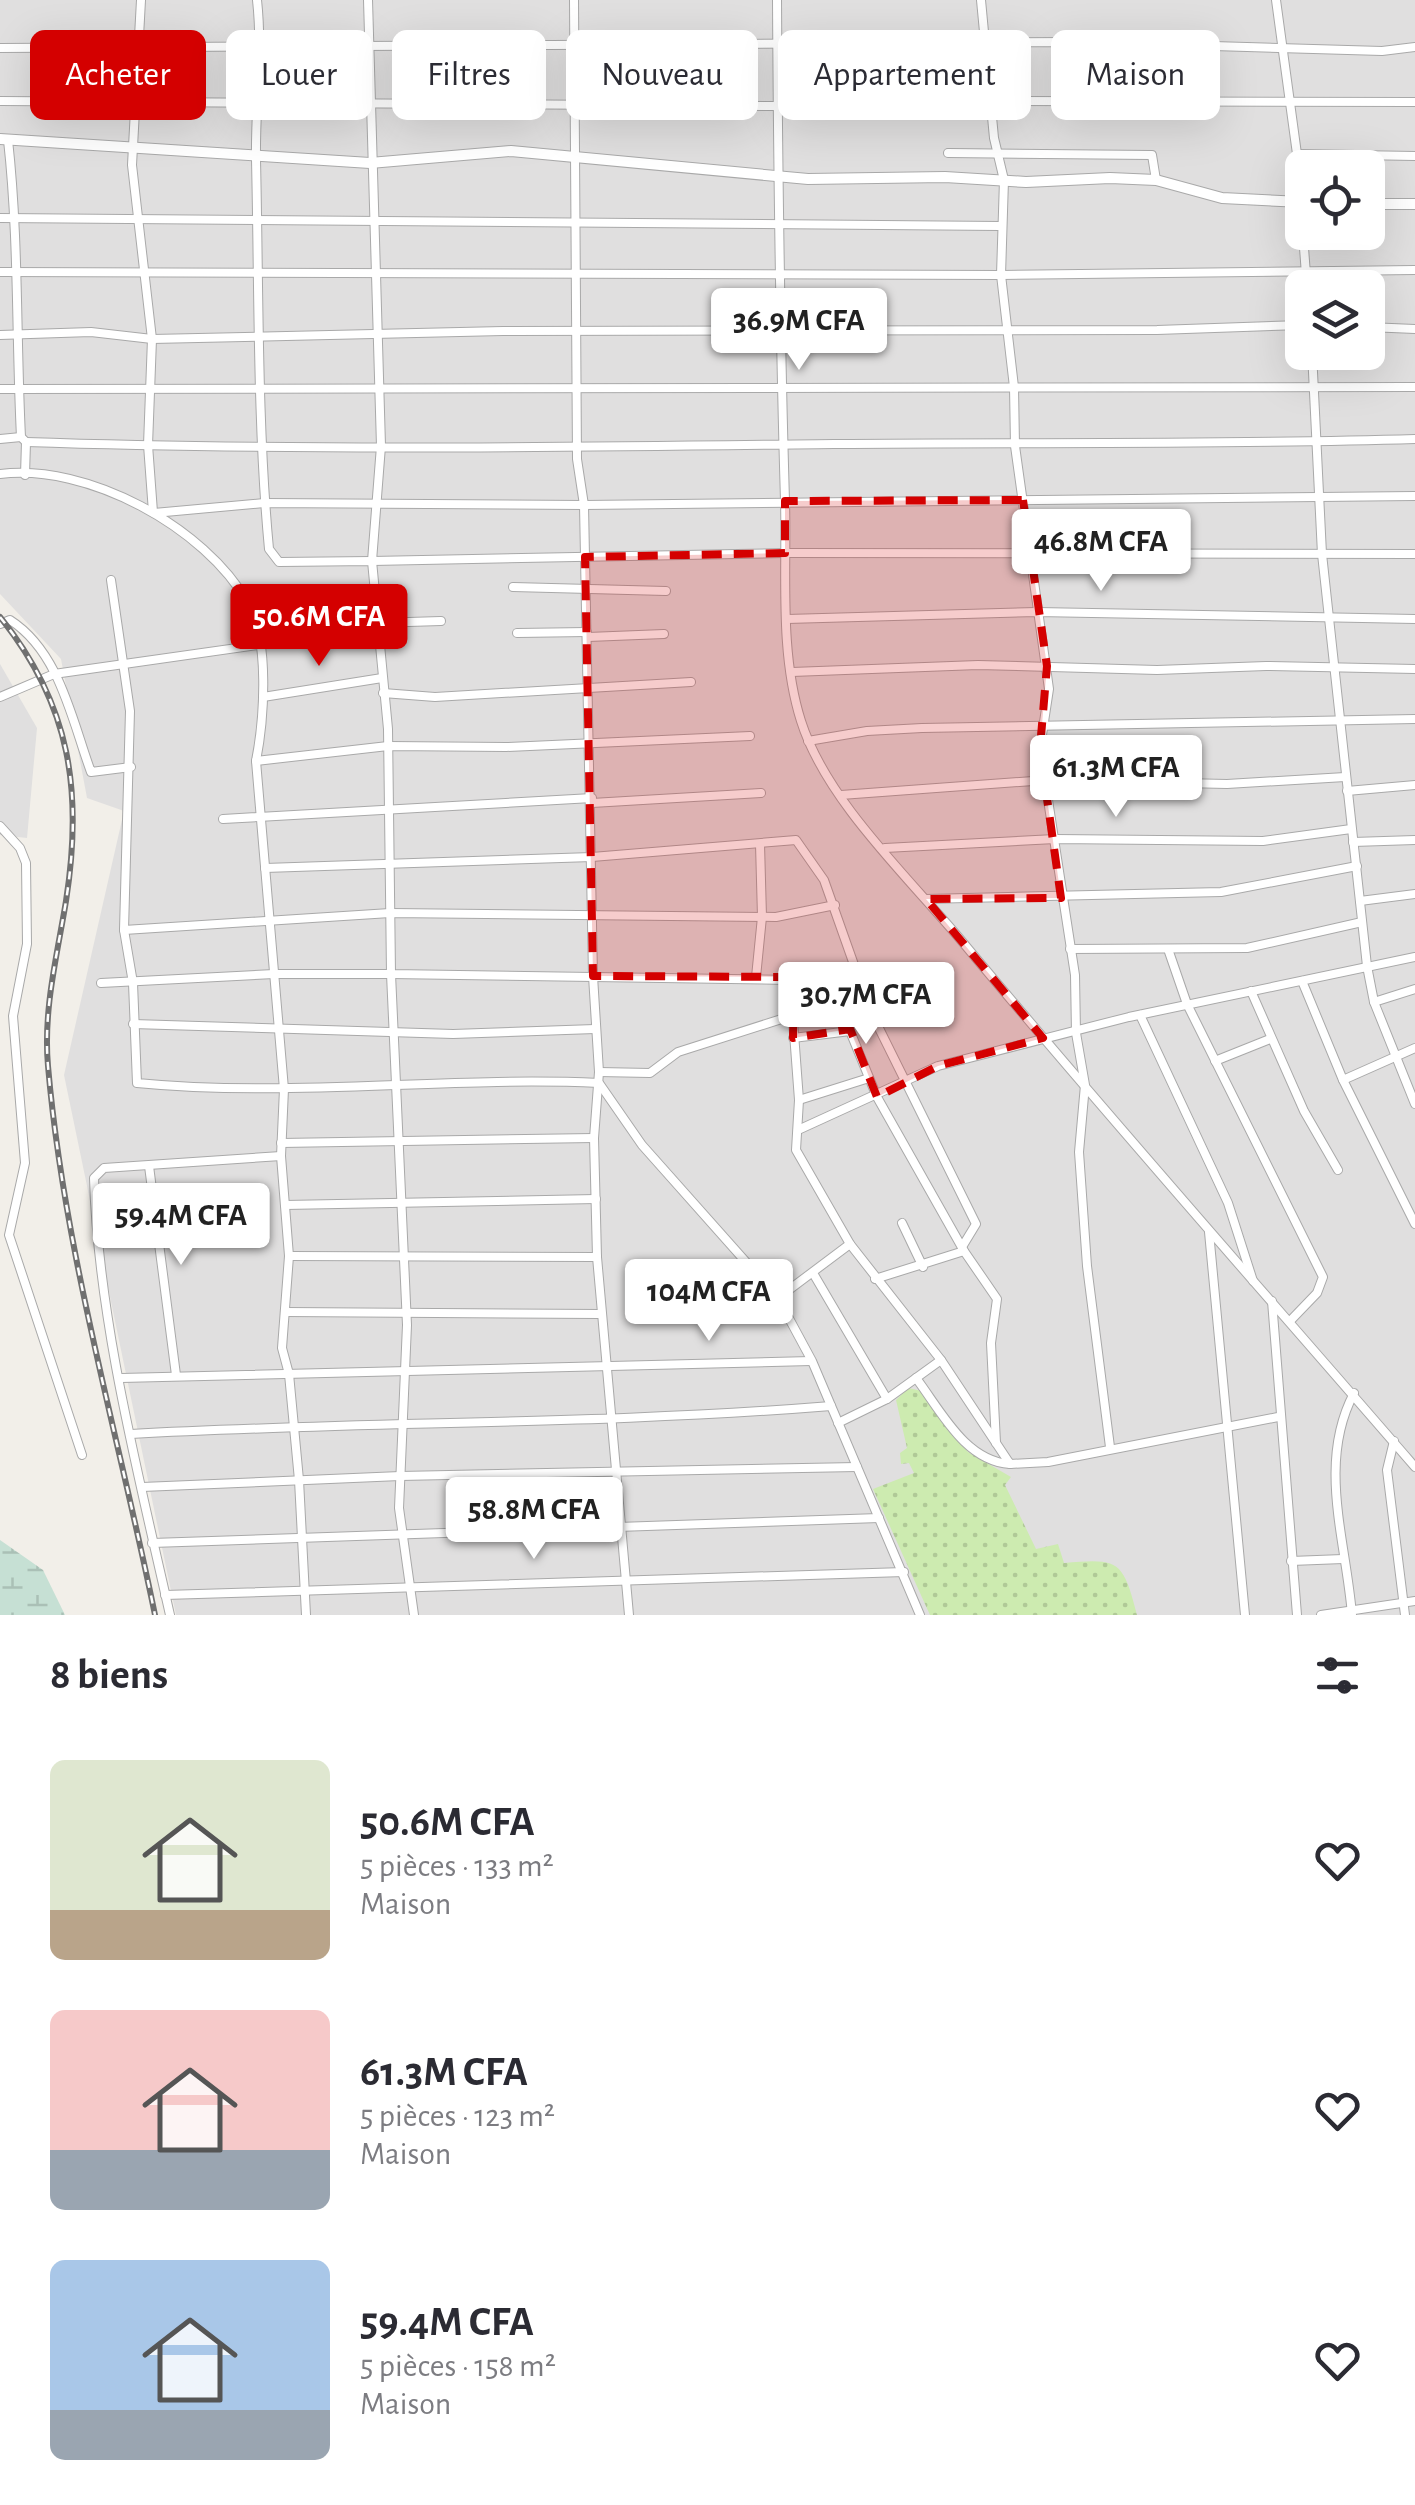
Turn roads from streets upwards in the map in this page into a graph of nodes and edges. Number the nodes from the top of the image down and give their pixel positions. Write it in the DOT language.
graph roads {
  1 [pos="141,0"];
  2 [pos="257,0"];
  3 [pos="368,0"];
  4 [pos="574,0"];
  5 [pos="777,0"];
  6 [pos="981,0"];
  7 [pos="1276,0"];
  8 [pos="142,30"];
  9 [pos="260,30"];
  10 [pos="369,30"];
  11 [pos="575,30"];
  12 [pos="983,30"];
  13 [pos="1031,42"];
  14 [pos="566,44"];
  15 [pos="758,45"];
  16 [pos="776,45"];
  17 [pos="1280,45"];
  18 [pos="372,46"];
  19 [pos="1415,47"];
  20 [pos="0,48"];
  21 [pos="30,48"];
  22 [pos="1031,101"];
  23 [pos="0,102"];
  24 [pos="30,102"];
  25 [pos="372,102"];
  26 [pos="1289,102"];
  27 [pos="1415,102"];
  28 [pos="566,103"];
  29 [pos="758,106"];
  30 [pos="776,106"];
  31 [pos="136,120"];
  32 [pos="259,120"];
  33 [pos="370,120"];
  34 [pos="575,120"];
  35 [pos="995,120"];
  36 [pos="4,140"];
  37 [pos="132,148"];
  38 [pos="1296,150"];
  39 [pos="998,152"];
  40 [pos="948,154"];
  41 [pos="1385,155"];
  42 [pos="1415,156"];
  43 [pos="256,158"];
  44 [pos="576,158"];
  45 [pos="370,164"];
  46 [pos="776,176"];
  47 [pos="1004,180"];
  48 [pos="1156,180"];
  49 [pos="1285,201"];
  50 [pos="1385,204"];
  51 [pos="1415,204"];
  52 [pos="137,216"];
  53 [pos="0,218"];
  54 [pos="15,218"];
  55 [pos="259,220"];
  56 [pos="372,220"];
  57 [pos="576,221"];
  58 [pos="780,222"];
  59 [pos="1000,226"];
  60 [pos="1385,270"];
  61 [pos="1415,270"];
  62 [pos="1285,271"];
  63 [pos="0,272"];
  64 [pos="18,272"];
  65 [pos="146,272"];
  66 [pos="261,273"];
  67 [pos="378,274"];
  68 [pos="576,274"];
  69 [pos="778,274"];
  70 [pos="1001,275"];
  71 [pos="1285,325"];
  72 [pos="1385,327"];
  73 [pos="778,328"];
  74 [pos="1415,328"];
  75 [pos="1006,330"];
  76 [pos="579,332"];
  77 [pos="262,334"];
  78 [pos="380,334"];
  79 [pos="0,335"];
  80 [pos="16,336"];
  81 [pos="152,339"];
  82 [pos="1313,370"];
  83 [pos="1314,384"];
  84 [pos="780,387"];
  85 [pos="1014,387"];
  86 [pos="1415,388"];
  87 [pos="17,389"];
  88 [pos="0,390"];
  89 [pos="149,390"];
  90 [pos="262,390"];
  91 [pos="580,390"];
  92 [pos="380,392"];
  93 [pos="0,438"];
  94 [pos="1415,439"];
  95 [pos="24,440"];
  96 [pos="148,445"];
  97 [pos="782,445"];
  98 [pos="1319,445"];
  99 [pos="381,446"];
  100 [pos="1015,446"];
  101 [pos="264,447"];
  102 [pos="577,447"];
  103 [pos="0,474"];
  104 [pos="26,474"];
  105 [pos="1415,496"];
  106 [pos="1321,499"];
  107 [pos="1023,500"];
  108 [pos="784,501"];
  109 [pos="264,503"];
  110 [pos="376,504"];
  111 [pos="584,504"];
  112 [pos="154,512"];
  113 [pos="785,553"];
  114 [pos="1028,553"];
  115 [pos="1322,554"];
  116 [pos="1415,554"];
  117 [pos="586,557"];
  118 [pos="372,561"];
  119 [pos="112,580"];
  120 [pos="513,587"];
  121 [pos="666,591"];
  122 [pos="586,592"];
  123 [pos="1037,612"];
  124 [pos="787,619"];
  125 [pos="1415,619"];
  126 [pos="441,621"];
  127 [pos="1332,621"];
  128 [pos="0,624"];
  129 [pos="376,624"];
  130 [pos="517,632"];
  131 [pos="664,634"];
  132 [pos="588,635"];
  133 [pos="258,645"];
  134 [pos="124,662"];
  135 [pos="1047,666"];
  136 [pos="1333,666"];
  137 [pos="1415,668"];
  138 [pos="792,672"];
  139 [pos="54,674"];
  140 [pos="382,678"];
  141 [pos="691,682"];
  142 [pos="589,690"];
  143 [pos="383,693"];
  144 [pos="0,697"];
  145 [pos="263,697"];
  146 [pos="1415,719"];
  147 [pos="1340,721"];
  148 [pos="1040,726"];
  149 [pos="750,736"];
  150 [pos="590,743"];
  151 [pos="388,746"];
  152 [pos="810,746"];
  153 [pos="256,762"];
  154 [pos="131,767"];
  155 [pos="1345,778"];
  156 [pos="1046,780"];
  157 [pos="1415,785"];
  158 [pos="1347,791"];
  159 [pos="761,792"];
  160 [pos="841,796"];
  161 [pos="592,800"];
  162 [pos="388,808"];
  163 [pos="262,814"];
  164 [pos="223,819"];
  165 [pos="0,826"];
  166 [pos="1351,829"];
  167 [pos="1055,838"];
  168 [pos="1415,840"];
  169 [pos="1352,842"];
  170 [pos="760,844"];
  171 [pos="885,848"];
  172 [pos="592,858"];
  173 [pos="389,862"];
  174 [pos="1357,866"];
  175 [pos="265,868"];
  176 [pos="1415,894"];
  177 [pos="926,898"];
  178 [pos="1061,898"];
  179 [pos="1360,900"];
  180 [pos="835,905"];
  181 [pos="390,913"];
  182 [pos="592,916"];
  183 [pos="762,917"];
  184 [pos="270,920"];
  185 [pos="1362,922"];
  186 [pos="124,930"];
  187 [pos="1070,949"];
  188 [pos="1168,949"];
  189 [pos="1415,957"];
  190 [pos="1367,966"];
  191 [pos="274,974"];
  192 [pos="391,974"];
  193 [pos="592,976"];
  194 [pos="756,978"];
  195 [pos="1302,981"];
  196 [pos="101,983"];
  197 [pos="133,983"];
  198 [pos="1415,989"];
  199 [pos="1251,990"];
  200 [pos="1374,1002"];
  201 [pos="1188,1004"];
  202 [pos="1140,1014"];
  203 [pos="791,1016"];
  204 [pos="134,1024"];
  205 [pos="394,1029"];
  206 [pos="596,1029"];
  207 [pos="278,1031"];
  208 [pos="1076,1033"];
  209 [pos="793,1038"];
  210 [pos="1043,1038"];
  211 [pos="1270,1039"];
  212 [pos="1415,1048"];
  213 [pos="1396,1058"];
  214 [pos="1216,1060"];
  215 [pos="599,1072"];
  216 [pos="869,1078"];
  217 [pos="1343,1080"];
  218 [pos="599,1083"];
  219 [pos="903,1084"];
  220 [pos="1086,1085"];
  221 [pos="396,1086"];
  222 [pos="284,1090"];
  223 [pos="877,1097"];
  224 [pos="799,1100"];
  225 [pos="1415,1104"];
  226 [pos="798,1130"];
  227 [pos="594,1138"];
  228 [pos="282,1143"];
  229 [pos="398,1144"];
  230 [pos="281,1156"];
  231 [pos="149,1166"];
  232 [pos="1338,1170"];
  233 [pos="596,1198"];
  234 [pos="402,1203"];
  235 [pos="285,1204"];
  236 [pos="902,1223"];
  237 [pos="1415,1224"];
  238 [pos="1209,1232"];
  239 [pos="850,1244"];
  240 [pos="963,1249"];
  241 [pos="289,1256"];
  242 [pos="597,1257"];
  243 [pos="406,1258"];
  244 [pos="922,1268"];
  245 [pos="813,1273"];
  246 [pos="876,1279"];
  247 [pos="1253,1282"];
  248 [pos="778,1298"];
  249 [pos="1272,1302"];
  250 [pos="286,1312"];
  251 [pos="407,1313"];
  252 [pos="602,1314"];
  253 [pos="1291,1320"];
  254 [pos="941,1360"];
  255 [pos="812,1361"];
  256 [pos="607,1366"];
  257 [pos="407,1370"];
  258 [pos="289,1374"];
  259 [pos="176,1375"];
  260 [pos="121,1378"];
  261 [pos="916,1378"];
  262 [pos="1354,1393"];
  263 [pos="887,1399"];
  264 [pos="831,1406"];
  265 [pos="1278,1417"];
  266 [pos="614,1419"];
  267 [pos="406,1424"];
  268 [pos="838,1424"];
  269 [pos="292,1425"];
  270 [pos="1227,1430"];
  271 [pos="131,1434"];
  272 [pos="1394,1441"];
  273 [pos="996,1442"];
  274 [pos="1110,1447"];
  275 [pos="82,1455"];
  276 [pos="1010,1464"];
  277 [pos="857,1466"];
  278 [pos="1415,1466"];
  279 [pos="616,1474"];
  280 [pos="400,1476"];
  281 [pos="299,1480"];
  282 [pos="142,1487"];
  283 [pos="878,1518"];
  284 [pos="620,1526"];
  285 [pos="402,1533"];
  286 [pos="302,1534"];
  287 [pos="152,1543"];
  288 [pos="1342,1559"];
  289 [pos="1291,1561"];
  290 [pos="904,1572"];
  291 [pos="625,1578"];
  292 [pos="410,1584"];
  293 [pos="306,1588"];
  294 [pos="165,1595"];
  295 [pos="1415,1602"];
  296 [pos="1404,1604"];
  297 [pos="1351,1613"];
  298 [pos="170,1615"];
  299 [pos="306,1615"];
  300 [pos="414,1615"];
  301 [pos="629,1615"];
  302 [pos="920,1615"];
  303 [pos="1245,1615"];
  304 [pos="1297,1615"];
  305 [pos="1321,1615"];
  306 [pos="1406,1615"];
  1 -- 8 [label="street"];
  2 -- 9 [label="street"];
  3 -- 10 [label="street"];
  4 -- 11 [label="street"];
  5 -- 16 [label="street"];
  6 -- 12 [label="street"];
  7 -- 17 [label="street"];
  13 -- 17 [label="street"];
  14 -- 18 [label="street"];
  15 -- 16 [label="street"];
  16 -- 30 [label="street"];
  17 -- 19 [label="street"];
  17 -- 26 [label="street"];
  20 -- 21 [label="street"];
  22 -- 26 [label="street"];
  23 -- 24 [label="street"];
  25 -- 28 [label="street"];
  26 -- 27 [label="street"];
  26 -- 38 [label="street"];
  29 -- 30 [label="street"];
  30 -- 46 [label="street"];
  31 -- 37 [label="street"];
  32 -- 43 [label="street"];
  33 -- 45 [label="street"];
  34 -- 44 [label="street"];
  35 -- 39 [label="street"];
  36 -- 37 [label="street"];
  36 -- 54 [label="street"];
  37 -- 43 [label="street"];
  37 -- 52 [label="street"];
  39 -- 40 [label="street"];
  39 -- 47 [label="street"];
  39 -- 48 [label="street"];
  41 -- 42 [label="street"];
  43 -- 45 [label="street"];
  43 -- 55 [label="street"];
  44 -- 45 [label="street"];
  44 -- 46 [label="street"];
  44 -- 57 [label="street"];
  45 -- 56 [label="street"];
  46 -- 47 [label="street"];
  46 -- 58 [label="street"];
  47 -- 48 [label="street"];
  47 -- 59 [label="street"];
  48 -- 49 [label="street"];
  50 -- 51 [label="street"];
  52 -- 54 [label="street"];
  52 -- 55 [label="street"];
  52 -- 65 [label="street"];
  53 -- 54 [label="street"];
  54 -- 64 [label="street"];
  55 -- 56 [label="street"];
  55 -- 66 [label="street"];
  56 -- 57 [label="street"];
  56 -- 67 [label="street"];
  57 -- 58 [label="street"];
  57 -- 68 [label="street"];
  58 -- 59 [label="street"];
  58 -- 69 [label="street"];
  59 -- 70 [label="street"];
  60 -- 61 [label="street"];
  62 -- 70 [label="street"];
  63 -- 64 [label="street"];
  64 -- 65 [label="street"];
  64 -- 80 [label="street"];
  65 -- 66 [label="street"];
  65 -- 81 [label="street"];
  66 -- 67 [label="street"];
  66 -- 77 [label="street"];
  67 -- 68 [label="street"];
  67 -- 78 [label="street"];
  68 -- 69 [label="street"];
  68 -- 76 [label="street"];
  69 -- 70 [label="street"];
  69 -- 73 [label="street"];
  70 -- 75 [label="street"];
  71 -- 75 [label="street"];
  72 -- 74 [label="street"];
  73 -- 75 [label="street"];
  73 -- 76 [label="street"];
  73 -- 84 [label="street"];
  75 -- 85 [label="street"];
  76 -- 78 [label="street"];
  76 -- 91 [label="street"];
  77 -- 78 [label="street"];
  77 -- 81 [label="street"];
  77 -- 90 [label="street"];
  78 -- 92 [label="street"];
  79 -- 80 [label="street"];
  80 -- 81 [label="street"];
  80 -- 87 [label="street"];
  81 -- 89 [label="street"];
  82 -- 83 [label="street"];
  83 -- 85 [label="street"];
  83 -- 86 [label="street"];
  83 -- 98 [label="street"];
  84 -- 85 [label="street"];
  84 -- 91 [label="street"];
  84 -- 97 [label="street"];
  85 -- 100 [label="street"];
  87 -- 88 [label="street"];
  87 -- 89 [label="street"];
  87 -- 95 [label="street"];
  89 -- 90 [label="street"];
  89 -- 96 [label="street"];
  90 -- 92 [label="street"];
  90 -- 101 [label="street"];
  91 -- 92 [label="street"];
  91 -- 102 [label="street"];
  92 -- 99 [label="street"];
  93 -- 95 [label="street"];
  94 -- 98 [label="street"];
  95 -- 96 [label="street"];
  95 -- 104 [label="street"];
  96 -- 101 [label="street"];
  96 -- 112 [label="street"];
  97 -- 100 [label="street"];
  97 -- 102 [label="street"];
  97 -- 108 [label="street"];
  98 -- 100 [label="street"];
  98 -- 106 [label="street"];
  99 -- 101 [label="street"];
  99 -- 102 [label="street"];
  99 -- 110 [label="street"];
  100 -- 107 [label="street"];
  101 -- 109 [label="street"];
  102 -- 111 [label="street"];
  103 -- 104 [label="street"];
  104 -- 112 [label="street"];
  105 -- 106 [label="street"];
  106 -- 107 [label="street"];
  106 -- 115 [label="street"];
  107 -- 108 [label="street"];
  107 -- 114 [label="street"];
  108 -- 111 [label="street"];
  108 -- 113 [label="street"];
  109 -- 110 [label="street"];
  109 -- 112 [label="street"];
  109 -- 118 [label="street"];
  110 -- 111 [label="street"];
  110 -- 118 [label="street"];
  111 -- 117 [label="street"];
  112 -- 133 [label="street"];
  113 -- 114 [label="street"];
  113 -- 117 [label="street"];
  113 -- 124 [label="street"];
  114 -- 115 [label="street"];
  114 -- 123 [label="street"];
  115 -- 116 [label="street"];
  115 -- 127 [label="street"];
  117 -- 118 [label="street"];
  117 -- 122 [label="street"];
  118 -- 129 [label="street"];
  119 -- 134 [label="street"];
  120 -- 122 [label="street"];
  121 -- 122 [label="street"];
  122 -- 132 [label="street"];
  123 -- 124 [label="street"];
  123 -- 127 [label="street"];
  123 -- 135 [label="street"];
  124 -- 138 [label="street"];
  125 -- 127 [label="street"];
  126 -- 129 [label="street"];
  127 -- 136 [label="street"];
  128 -- 139 [label="street"];
  129 -- 140 [label="street"];
  130 -- 132 [label="street"];
  131 -- 132 [label="street"];
  132 -- 142 [label="street"];
  133 -- 134 [label="street"];
  133 -- 145 [label="street"];
  134 -- 139 [label="street"];
  134 -- 154 [label="street"];
  135 -- 136 [label="street"];
  135 -- 138 [label="street"];
  135 -- 148 [label="street"];
  136 -- 137 [label="street"];
  136 -- 147 [label="street"];
  138 -- 152 [label="street"];
  139 -- 144 [label="street"];
  139 -- 154 [label="street"];
  140 -- 143 [label="street"];
  140 -- 145 [label="street"];
  141 -- 142 [label="street"];
  142 -- 143 [label="street"];
  142 -- 150 [label="street"];
  143 -- 151 [label="street"];
  145 -- 153 [label="street"];
  146 -- 147 [label="street"];
  147 -- 148 [label="street"];
  147 -- 155 [label="street"];
  148 -- 152 [label="street"];
  148 -- 156 [label="street"];
  149 -- 150 [label="street"];
  150 -- 151 [label="street"];
  150 -- 161 [label="street"];
  151 -- 153 [label="street"];
  151 -- 162 [label="street"];
  152 -- 160 [label="street"];
  153 -- 163 [label="street"];
  154 -- 186 [label="street"];
  155 -- 156 [label="street"];
  155 -- 158 [label="street"];
  156 -- 160 [label="street"];
  156 -- 167 [label="street"];
  157 -- 158 [label="street"];
  158 -- 166 [label="street"];
  159 -- 161 [label="street"];
  160 -- 171 [label="street"];
  161 -- 162 [label="street"];
  161 -- 172 [label="street"];
  162 -- 163 [label="street"];
  162 -- 173 [label="street"];
  163 -- 164 [label="street"];
  163 -- 175 [label="street"];
  165 -- 275 [label="street"];
  166 -- 167 [label="street"];
  166 -- 169 [label="street"];
  167 -- 171 [label="street"];
  167 -- 178 [label="street"];
  168 -- 169 [label="street"];
  169 -- 174 [label="street"];
  170 -- 172 [label="street"];
  170 -- 180 [label="street"];
  170 -- 183 [label="street"];
  171 -- 177 [label="street"];
  172 -- 173 [label="street"];
  172 -- 182 [label="street"];
  173 -- 175 [label="street"];
  173 -- 181 [label="street"];
  174 -- 178 [label="street"];
  174 -- 179 [label="street"];
  175 -- 184 [label="street"];
  176 -- 179 [label="street"];
  177 -- 178 [label="street"];
  177 -- 210 [label="street"];
  178 -- 187 [label="street"];
  179 -- 185 [label="street"];
  180 -- 183 [label="street"];
  180 -- 219 [label="street"];
  181 -- 182 [label="street"];
  181 -- 184 [label="street"];
  181 -- 192 [label="street"];
  182 -- 183 [label="street"];
  182 -- 193 [label="street"];
  183 -- 194 [label="street"];
  184 -- 186 [label="street"];
  184 -- 191 [label="street"];
  185 -- 188 [label="street"];
  185 -- 190 [label="street"];
  186 -- 197 [label="street"];
  187 -- 188 [label="street"];
  187 -- 208 [label="street"];
  188 -- 201 [label="street"];
  189 -- 190 [label="street"];
  190 -- 195 [label="street"];
  190 -- 200 [label="street"];
  191 -- 192 [label="street"];
  191 -- 197 [label="street"];
  191 -- 207 [label="street"];
  192 -- 193 [label="street"];
  192 -- 205 [label="street"];
  193 -- 194 [label="street"];
  193 -- 206 [label="street"];
  194 -- 203 [label="street"];
  195 -- 199 [label="street"];
  195 -- 217 [label="street"];
  196 -- 197 [label="street"];
  197 -- 204 [label="street"];
  198 -- 200 [label="street"];
  199 -- 201 [label="street"];
  199 -- 211 [label="street"];
  200 -- 213 [label="street"];
  201 -- 202 [label="street"];
  201 -- 214 [label="street"];
  202 -- 208 [label="street"];
  202 -- 247 [label="street"];
  203 -- 209 [label="street"];
  203 -- 215 [label="street"];
  204 -- 207 [label="street"];
  204 -- 222 [label="street"];
  205 -- 206 [label="street"];
  205 -- 207 [label="street"];
  205 -- 221 [label="street"];
  206 -- 215 [label="street"];
  207 -- 222 [label="street"];
  208 -- 210 [label="street"];
  208 -- 220 [label="street"];
  209 -- 216 [label="street"];
  209 -- 224 [label="street"];
  210 -- 219 [label="street"];
  210 -- 220 [label="street"];
  211 -- 214 [label="street"];
  211 -- 232 [label="street"];
  212 -- 213 [label="street"];
  213 -- 217 [label="street"];
  213 -- 225 [label="street"];
  214 -- 253 [label="street"];
  215 -- 218 [label="street"];
  216 -- 223 [label="street"];
  216 -- 224 [label="street"];
  217 -- 237 [label="street"];
  218 -- 221 [label="street"];
  218 -- 227 [label="street"];
  218 -- 248 [label="street"];
  219 -- 223 [label="street"];
  219 -- 240 [label="street"];
  220 -- 238 [label="street"];
  220 -- 274 [label="street"];
  221 -- 222 [label="street"];
  221 -- 229 [label="street"];
  222 -- 228 [label="street"];
  223 -- 226 [label="street"];
  223 -- 240 [label="street"];
  224 -- 226 [label="street"];
  226 -- 239 [label="street"];
  227 -- 229 [label="street"];
  227 -- 233 [label="street"];
  228 -- 229 [label="street"];
  228 -- 230 [label="street"];
  229 -- 234 [label="street"];
  230 -- 231 [label="street"];
  230 -- 235 [label="street"];
  231 -- 259 [label="street"];
  231 -- 260 [label="street"];
  233 -- 234 [label="street"];
  233 -- 242 [label="street"];
  234 -- 235 [label="street"];
  234 -- 243 [label="street"];
  235 -- 241 [label="street"];
  236 -- 244 [label="street"];
  238 -- 247 [label="street"];
  238 -- 270 [label="street"];
  239 -- 245 [label="street"];
  239 -- 246 [label="street"];
  240 -- 244 [label="street"];
  240 -- 273 [label="street"];
  241 -- 243 [label="street"];
  241 -- 250 [label="street"];
  242 -- 243 [label="street"];
  242 -- 252 [label="street"];
  243 -- 251 [label="street"];
  244 -- 246 [label="street"];
  245 -- 248 [label="street"];
  245 -- 263 [label="street"];
  246 -- 254 [label="street"];
  247 -- 249 [label="street"];
  248 -- 255 [label="street"];
  249 -- 253 [label="street"];
  249 -- 265 [label="street"];
  250 -- 251 [label="street"];
  250 -- 258 [label="street"];
  251 -- 252 [label="street"];
  251 -- 257 [label="street"];
  252 -- 256 [label="street"];
  253 -- 262 [label="street"];
  254 -- 261 [label="street"];
  254 -- 273 [label="street"];
  255 -- 256 [label="street"];
  255 -- 264 [label="street"];
  256 -- 257 [label="street"];
  256 -- 266 [label="street"];
  257 -- 258 [label="street"];
  257 -- 267 [label="street"];
  258 -- 259 [label="street"];
  258 -- 269 [label="street"];
  259 -- 260 [label="street"];
  260 -- 271 [label="street"];
  261 -- 263 [label="street"];
  261 -- 276 [label="street"];
  262 -- 272 [label="street"];
  262 -- 288 [label="street"];
  263 -- 268 [label="street"];
  264 -- 266 [label="street"];
  264 -- 268 [label="street"];
  265 -- 270 [label="street"];
  265 -- 289 [label="street"];
  266 -- 267 [label="street"];
  266 -- 279 [label="street"];
  267 -- 269 [label="street"];
  267 -- 280 [label="street"];
  268 -- 277 [label="street"];
  269 -- 271 [label="street"];
  269 -- 281 [label="street"];
  270 -- 274 [label="street"];
  270 -- 303 [label="street"];
  271 -- 282 [label="street"];
  272 -- 278 [label="street"];
  272 -- 296 [label="street"];
  273 -- 276 [label="street"];
  274 -- 276 [label="street"];
  277 -- 279 [label="street"];
  277 -- 283 [label="street"];
  279 -- 280 [label="street"];
  279 -- 284 [label="street"];
  280 -- 281 [label="street"];
  280 -- 285 [label="street"];
  281 -- 282 [label="street"];
  281 -- 286 [label="street"];
  282 -- 287 [label="street"];
  283 -- 284 [label="street"];
  283 -- 290 [label="street"];
  284 -- 285 [label="street"];
  284 -- 291 [label="street"];
  285 -- 286 [label="street"];
  285 -- 292 [label="street"];
  286 -- 287 [label="street"];
  286 -- 293 [label="street"];
  287 -- 294 [label="street"];
  288 -- 289 [label="street"];
  288 -- 297 [label="street"];
  289 -- 304 [label="street"];
  290 -- 291 [label="street"];
  290 -- 302 [label="street"];
  291 -- 292 [label="street"];
  291 -- 301 [label="street"];
  292 -- 293 [label="street"];
  292 -- 300 [label="street"];
  293 -- 294 [label="street"];
  293 -- 299 [label="street"];
  294 -- 298 [label="street"];
  295 -- 296 [label="street"];
  296 -- 297 [label="street"];
  296 -- 306 [label="street"];
  297 -- 305 [label="street"];
}
